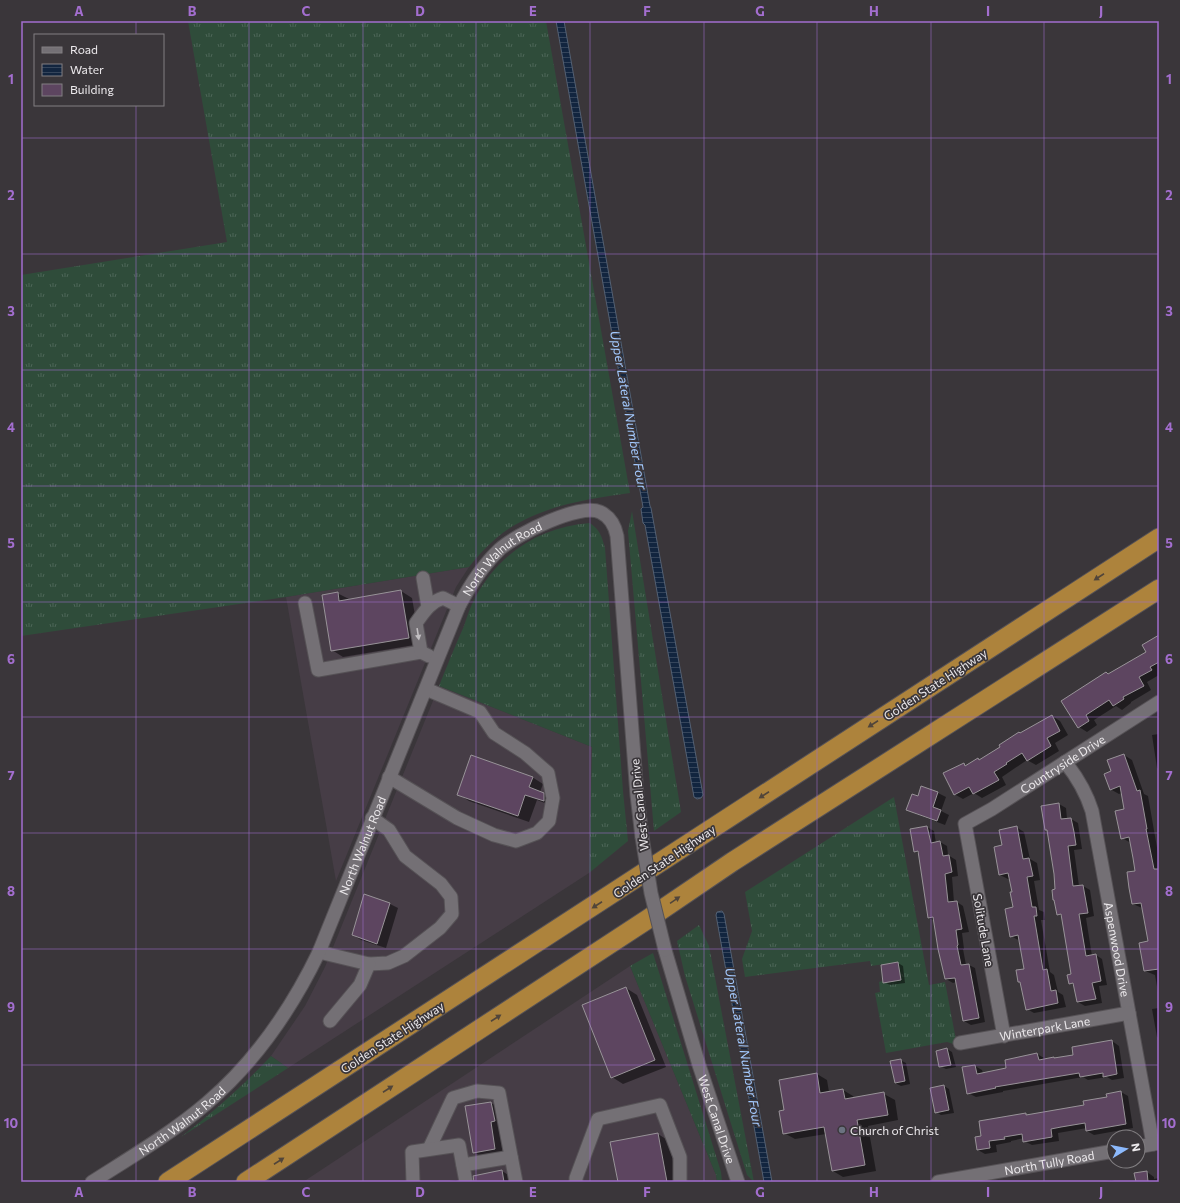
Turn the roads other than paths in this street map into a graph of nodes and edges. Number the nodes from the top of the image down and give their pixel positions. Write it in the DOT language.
graph roads {
  1 [pos="606,516"];
  2 [pos="1159,525"];
  3 [pos="1159,538"];
  4 [pos="1132,556"];
  5 [pos="423,578"];
  6 [pos="1159,589"];
  7 [pos="305,603"];
  8 [pos="428,606"];
  9 [pos="459,606"];
  10 [pos="421,652"];
  11 [pos="437,660"];
  12 [pos="426,689"];
  13 [pos="1159,702"];
  14 [pos="1065,762"];
  15 [pos="389,777"];
  16 [pos="372,818"];
  17 [pos="965,824"];
  18 [pos="318,952"];
  19 [pos="369,964"];
  20 [pos="1129,1013"];
  21 [pos="330,1021"];
  22 [pos="1004,1036"];
  23 [pos="960,1043"];
  24 [pos="1156,1143"];
  25 [pos="1146,1145"];
  26 [pos="429,1149"];
  27 [pos="1106,1152"];
  28 [pos="511,1157"];
  29 [pos="463,1165"];
  30 [pos="92,1182"];
  31 [pos="168,1182"];
  32 [pos="246,1182"];
  33 [pos="413,1182"];
  34 [pos="466,1182"];
  35 [pos="516,1182"];
  36 [pos="576,1182"];
  37 [pos="680,1182"];
  38 [pos="738,1182"];
  39 [pos="938,1182"];
  1 -- 9 [label="street, North Walnut Road"];
  1 -- 38 [label="street, West Canal Drive, bridge"];
  2 -- 4 [label="highway"];
  3 -- 4 [label="highway, Golden State Highway"];
  4 -- 31 [label="highway, Golden State Highway, one-way"];
  5 -- 8 [label="street"];
  32 -- 6 [label="highway, one-way"];
  7 -- 10 [label="street"];
  8 -- 9 [label="street"];
  8 -- 10 [label="street, one-way"];
  9 -- 11 [label="street, North Walnut Road"];
  10 -- 11 [label="street"];
  11 -- 12 [label="street, North Walnut Road"];
  12 -- 15 [label="street, North Walnut Road"];
  12 -- 15 [label="street"];
  13 -- 14 [label="street, Countryside Drive"];
  14 -- 17 [label="street, Countryside Drive"];
  14 -- 20 [label="street, Aspenwood Drive"];
  15 -- 16 [label="street, North Walnut Road"];
  16 -- 18 [label="street, North Walnut Road"];
  16 -- 19 [label="street"];
  17 -- 22 [label="street, Solitude Lane"];
  18 -- 19 [label="street"];
  18 -- 30 [label="street, North Walnut Road"];
  19 -- 21 [label="street"];
  20 -- 22 [label="street, Winterpark Lane"];
  20 -- 24 [label="street, Aspenwood Drive"];
  22 -- 23 [label="street, Winterpark Lane"];
  24 -- 25 [label="street"];
  26 -- 28 [label="street"];
  26 -- 29 [label="street"];
  26 -- 33 [label="street"];
  27 -- 39 [label="street, North Tully Road"];
  28 -- 29 [label="street"];
  28 -- 35 [label="street"];
  29 -- 34 [label="street"];
  36 -- 37 [label="street"];
}
